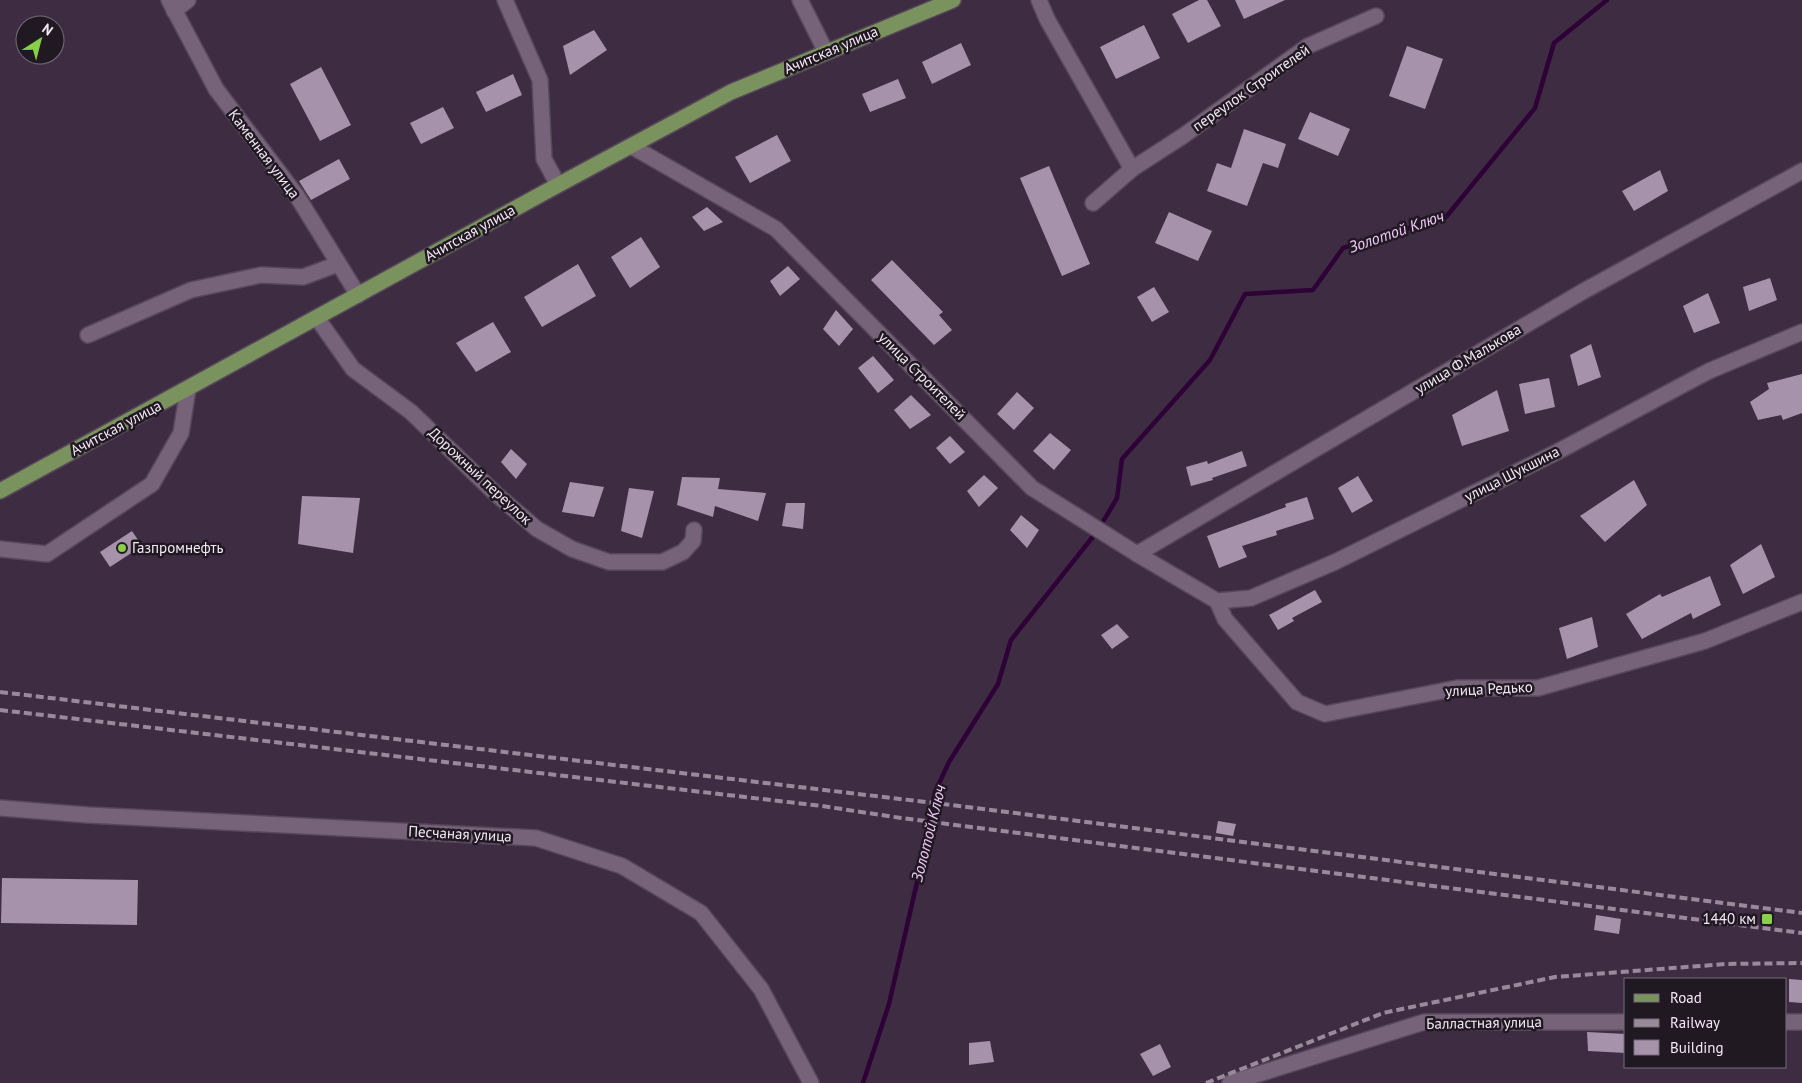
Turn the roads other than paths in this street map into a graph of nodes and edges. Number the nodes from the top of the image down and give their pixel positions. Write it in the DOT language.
graph roads {
  1 [pos="188,0"];
  2 [pos="505,0"];
  3 [pos="800,0"];
  4 [pos="953,0"];
  5 [pos="1039,0"];
  6 [pos="172,6"];
  7 [pos="1376,16"];
  8 [pos="826,52"];
  9 [pos="632,146"];
  10 [pos="1132,169"];
  11 [pos="1802,171"];
  12 [pos="558,185"];
  13 [pos="1093,203"];
  14 [pos="338,264"];
  15 [pos="358,295"];
  16 [pos="317,318"];
  17 [pos="1802,332"];
  18 [pos="88,335"];
  19 [pos="188,389"];
  20 [pos="0,491"];
  21 [pos="694,530"];
  22 [pos="0,549"];
  23 [pos="1137,554"];
  24 [pos="1217,601"];
  25 [pos="1802,602"];
  26 [pos="0,808"];
  27 [pos="1624,1022"];
  28 [pos="1787,1022"];
  29 [pos="1802,1022"];
  30 [pos="811,1083"];
  31 [pos="1230,1083"];
  1 -- 6 [label="street, Каменная улица"];
  2 -- 12 [label="street"];
  3 -- 8 [label="street"];
  4 -- 8 [label="main road, Ачитская улица"];
  5 -- 10 [label="street"];
  6 -- 14 [label="street, Каменная улица"];
  7 -- 10 [label="street, переулок Строителей"];
  8 -- 9 [label="main road, Ачитская улица"];
  9 -- 12 [label="main road, Ачитская улица"];
  9 -- 23 [label="street, улица Строителей"];
  10 -- 13 [label="street, переулок Строителей"];
  11 -- 23 [label="street, улица Ф.Малькова"];
  12 -- 15 [label="main road, Ачитская улица"];
  14 -- 15 [label="street, Каменная улица"];
  14 -- 18 [label="street"];
  15 -- 16 [label="main road, Ачитская улица"];
  16 -- 19 [label="main road, Ачитская улица"];
  16 -- 21 [label="street, Дорожный переулок"];
  17 -- 24 [label="street, улица Шукшина"];
  19 -- 20 [label="main road, Ачитская улица"];
  19 -- 22 [label="street"];
  23 -- 24 [label="street, улица Строителей"];
  24 -- 25 [label="street, улица Редько"];
  26 -- 30 [label="street, Песчаная улица"];
  27 -- 31 [label="street, Балластная улица"];
  28 -- 29 [label="street"];
}
